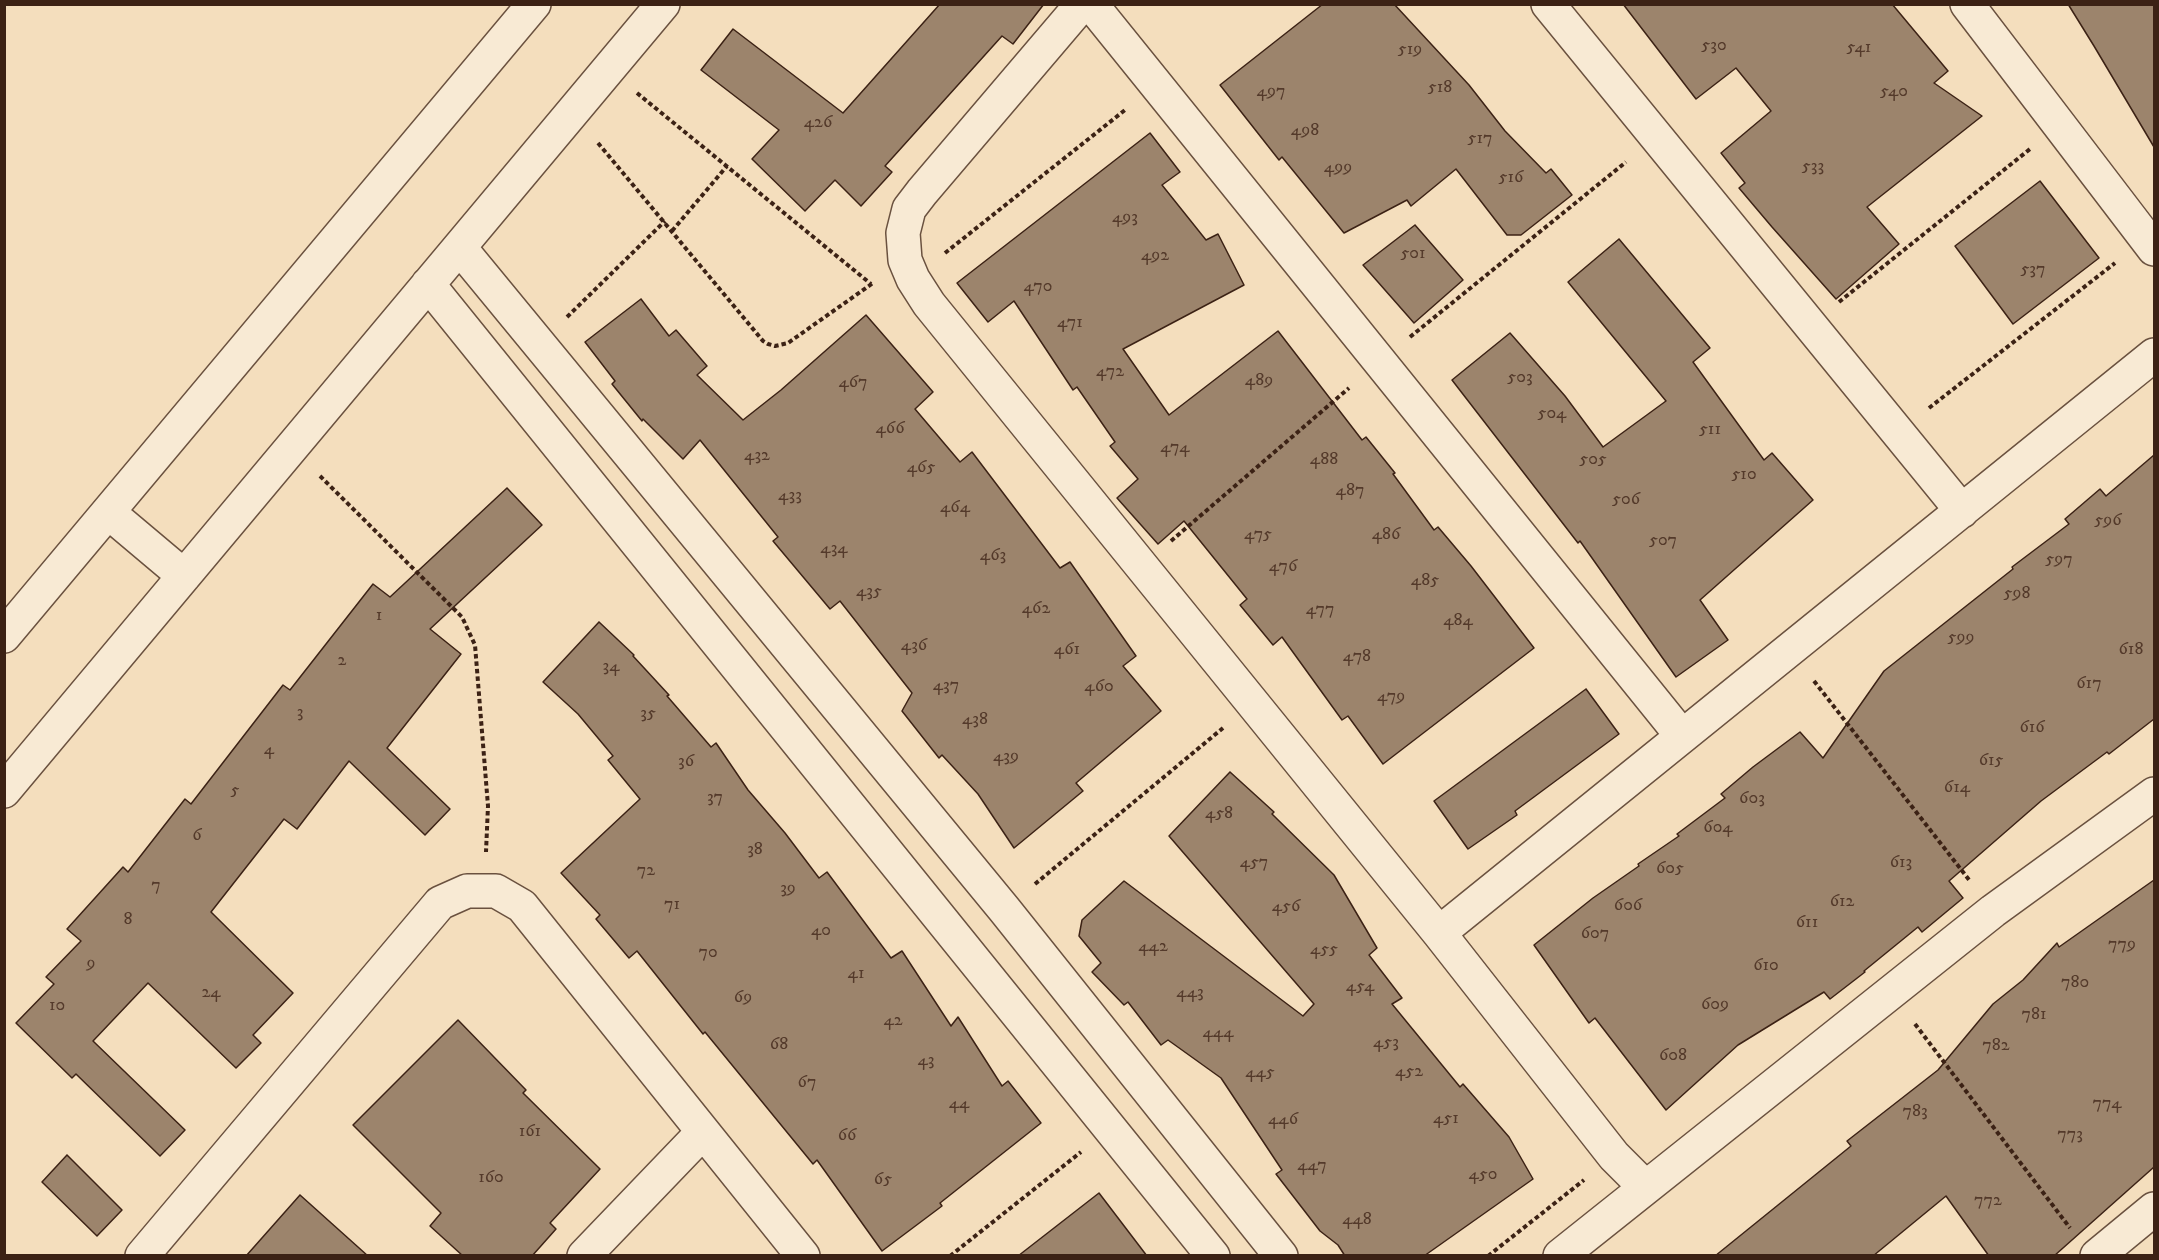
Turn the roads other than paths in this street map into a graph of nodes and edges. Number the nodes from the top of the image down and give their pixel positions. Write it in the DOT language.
graph roads {
  1 [pos="534,4"];
  2 [pos="663,4"];
  3 [pos="1082,4"];
  4 [pos="1091,4"];
  5 [pos="1548,4"];
  6 [pos="1967,4"];
  7 [pos="2150,243"];
  8 [pos="460,248"];
  9 [pos="428,284"];
  10 [pos="2154,356"];
  11 [pos="1962,511"];
  12 [pos="108,512"];
  13 [pos="184,576"];
  14 [pos="4,636"];
  15 [pos="1682,736"];
  16 [pos="4,791"];
  17 [pos="2154,794"];
  18 [pos="1439,933"];
  19 [pos="703,1132"];
  20 [pos="1645,1187"];
  21 [pos="2154,1209"];
  22 [pos="2087,1246"];
  23 [pos="142,1256"];
  24 [pos="584,1256"];
  25 [pos="803,1256"];
  26 [pos="1213,1256"];
  27 [pos="1281,1256"];
  28 [pos="1560,1256"];
  1 -- 12 [label="street"];
  2 -- 8 [label="street"];
  3 -- 18 [label="street"];
  4 -- 15 [label="street"];
  5 -- 11 [label="street"];
  6 -- 7 [label="street"];
  8 -- 9 [label="street"];
  8 -- 27 [label="street"];
  9 -- 13 [label="street"];
  9 -- 26 [label="street"];
  10 -- 11 [label="street"];
  11 -- 15 [label="street"];
  12 -- 13 [label="street"];
  12 -- 14 [label="street"];
  13 -- 16 [label="street"];
  15 -- 18 [label="street"];
  17 -- 20 [label="street"];
  18 -- 20 [label="street"];
  19 -- 23 [label="street"];
  19 -- 24 [label="street"];
  19 -- 25 [label="street"];
  20 -- 28 [label="street"];
  21 -- 22 [label="street"];
}
